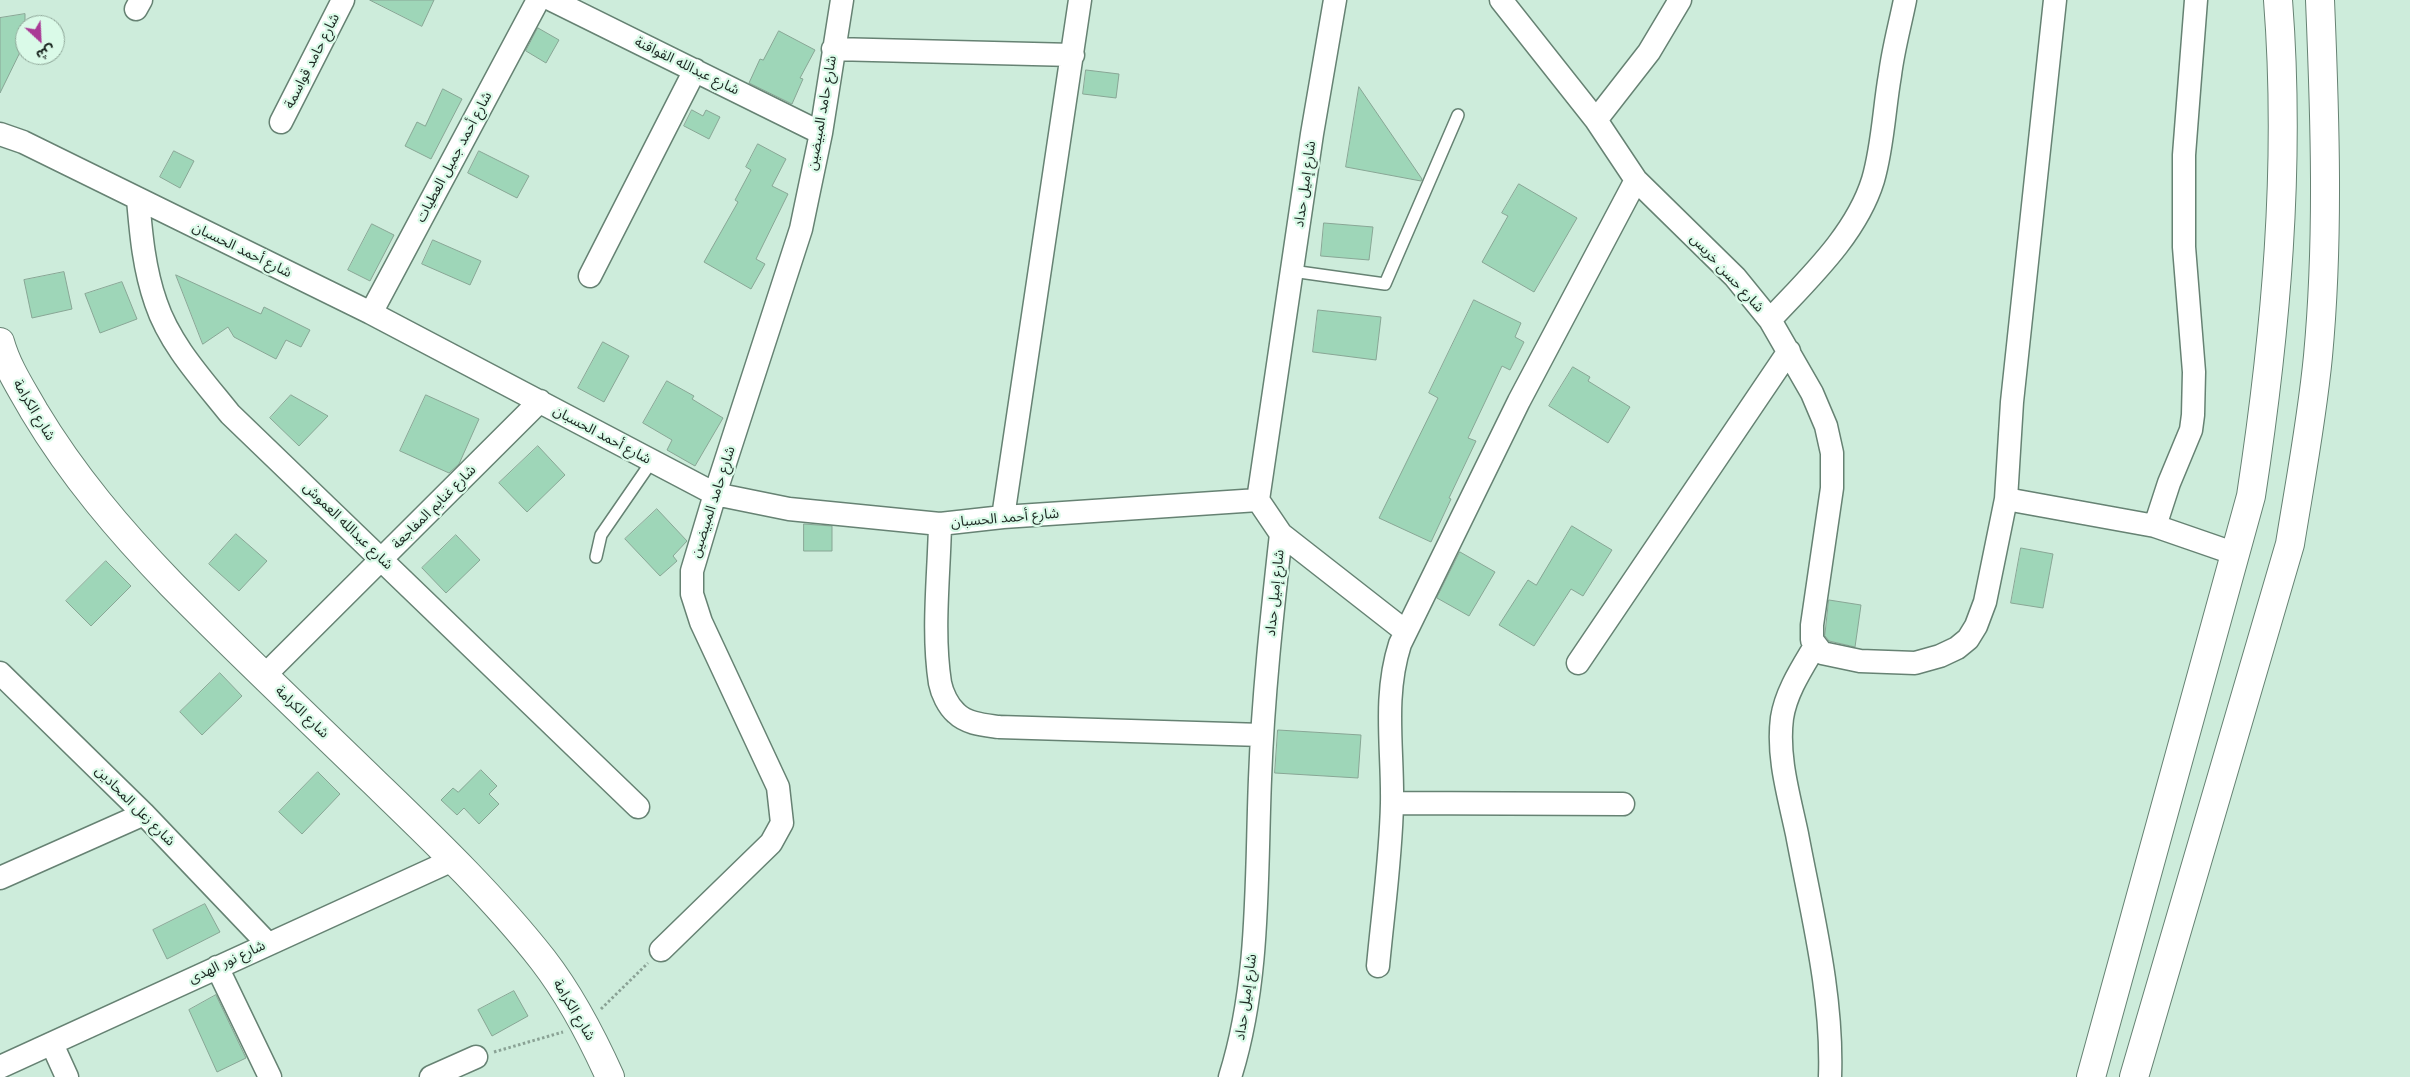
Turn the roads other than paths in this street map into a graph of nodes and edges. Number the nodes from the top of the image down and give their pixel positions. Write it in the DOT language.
graph roads {
  1 [pos="343,0"];
  2 [pos="538,0"];
  3 [pos="552,0"];
  4 [pos="842,0"];
  5 [pos="1080,0"];
  6 [pos="1335,0"];
  7 [pos="1501,0"];
  8 [pos="1680,0"];
  9 [pos="1905,0"];
  10 [pos="2055,0"];
  11 [pos="2196,0"];
  12 [pos="2278,0"];
  13 [pos="2320,0"];
  14 [pos="833,49"];
  15 [pos="1073,55"];
  16 [pos="695,70"];
  17 [pos="1458,115"];
  18 [pos="1596,120"];
  19 [pos="280,122"];
  20 [pos="821,133"];
  21 [pos="0,134"];
  22 [pos="1636,180"];
  23 [pos="138,198"];
  24 [pos="1292,270"];
  25 [pos="590,276"];
  26 [pos="371,313"];
  27 [pos="1770,320"];
  28 [pos="0,342"];
  29 [pos="1789,351"];
  30 [pos="540,401"];
  31 [pos="652,461"];
  32 [pos="715,494"];
  33 [pos="2006,499"];
  34 [pos="1258,500"];
  35 [pos="1003,517"];
  36 [pos="940,524"];
  37 [pos="2156,526"];
  38 [pos="1281,534"];
  39 [pos="2236,554"];
  40 [pos="596,557"];
  41 [pos="382,558"];
  42 [pos="1405,630"];
  43 [pos="1813,636"];
  44 [pos="1578,663"];
  45 [pos="0,673"];
  46 [pos="264,676"];
  47 [pos="1262,735"];
  48 [pos="1392,803"];
  49 [pos="1623,804"];
  50 [pos="638,807"];
  51 [pos="144,814"];
  52 [pos="455,859"];
  53 [pos="0,878"];
  54 [pos="268,944"];
  55 [pos="661,950"];
  56 [pos="1378,966"];
  57 [pos="217,967"];
  58 [pos="52,1044"];
  59 [pos="476,1057"];
  60 [pos="0,1067"];
  61 [pos="67,1077"];
  62 [pos="270,1077"];
  63 [pos="431,1077"];
  64 [pos="610,1077"];
  65 [pos="1230,1077"];
  66 [pos="1830,1077"];
  67 [pos="2091,1077"];
  68 [pos="2134,1077"];
  1 -- 19 [label="street, شارع حامد قواسمة"];
  2 -- 26 [label="street, شارع أحمد جميل العطيات"];
  3 -- 16 [label="street, شارع عبدالله القواقنة"];
  4 -- 14 [label="street, شارع حامد المبيضين"];
  5 -- 15 [label="street"];
  6 -- 24 [label="street, شارع إميل حداد"];
  7 -- 18 [label="street, شارع حسن خريس"];
  8 -- 18 [label="street"];
  9 -- 27 [label="street"];
  10 -- 33 [label="street"];
  11 -- 37 [label="street"];
  12 -- 39 [label="main road"];
  13 -- 68 [label="main road"];
  14 -- 15 [label="street"];
  14 -- 20 [label="street, شارع حامد المبيضين"];
  15 -- 35 [label="street"];
  16 -- 20 [label="street, شارع عبدالله القواقنة"];
  16 -- 25 [label="street"];
  17 -- 24 [label="lane"];
  18 -- 22 [label="street, شارع حسن خريس"];
  20 -- 32 [label="street, شارع حامد المبيضين"];
  21 -- 23 [label="street, شارع أحمد الحسبان"];
  22 -- 27 [label="street, شارع حسن خريس"];
  22 -- 42 [label="street"];
  23 -- 26 [label="street, شارع أحمد الحسبان"];
  23 -- 41 [label="street, شارع عبدالله العموش"];
  24 -- 34 [label="street, شارع إميل حداد"];
  26 -- 30 [label="street, شارع أحمد الحسبان"];
  27 -- 29 [label="street, شارع حسن خريس"];
  28 -- 46 [label="main road, شارع الكرامة"];
  29 -- 43 [label="street, شارع حسن خريس"];
  29 -- 44 [label="street"];
  30 -- 31 [label="street, شارع أحمد الحسبان"];
  30 -- 41 [label="street, شارع غنايم المفاجعة"];
  31 -- 32 [label="street, شارع أحمد الحسبان"];
  31 -- 40 [label="lane"];
  32 -- 36 [label="street, شارع أحمد الحسبان"];
  32 -- 55 [label="street, شارع حامد المبيضين"];
  33 -- 37 [label="street"];
  33 -- 43 [label="street"];
  34 -- 35 [label="street, شارع أحمد الحسبان"];
  34 -- 38 [label="street, شارع إميل حداد"];
  35 -- 36 [label="street, شارع أحمد الحسبان"];
  36 -- 47 [label="street"];
  37 -- 39 [label="street"];
  38 -- 42 [label="street"];
  38 -- 47 [label="street, شارع إميل حداد"];
  39 -- 67 [label="main road"];
  41 -- 46 [label="street, شارع غنايم المفاجعة"];
  41 -- 50 [label="street, شارع عبدالله العموش"];
  42 -- 48 [label="street"];
  43 -- 66 [label="street"];
  45 -- 51 [label="street, شارع زعل المحادين"];
  46 -- 52 [label="main road, شارع الكرامة"];
  47 -- 65 [label="street, شارع إميل حداد"];
  48 -- 49 [label="street"];
  48 -- 56 [label="street"];
  51 -- 53 [label="street"];
  51 -- 54 [label="street, شارع زعل المحادين"];
  52 -- 54 [label="street, شارع نور الهدى"];
  52 -- 64 [label="main road, شارع الكرامة"];
  54 -- 57 [label="street, شارع نور الهدى"];
  57 -- 58 [label="street, شارع نور الهدى"];
  57 -- 62 [label="street"];
  58 -- 60 [label="street, شارع نور الهدى"];
  58 -- 61 [label="street"];
  59 -- 63 [label="street"];
}
